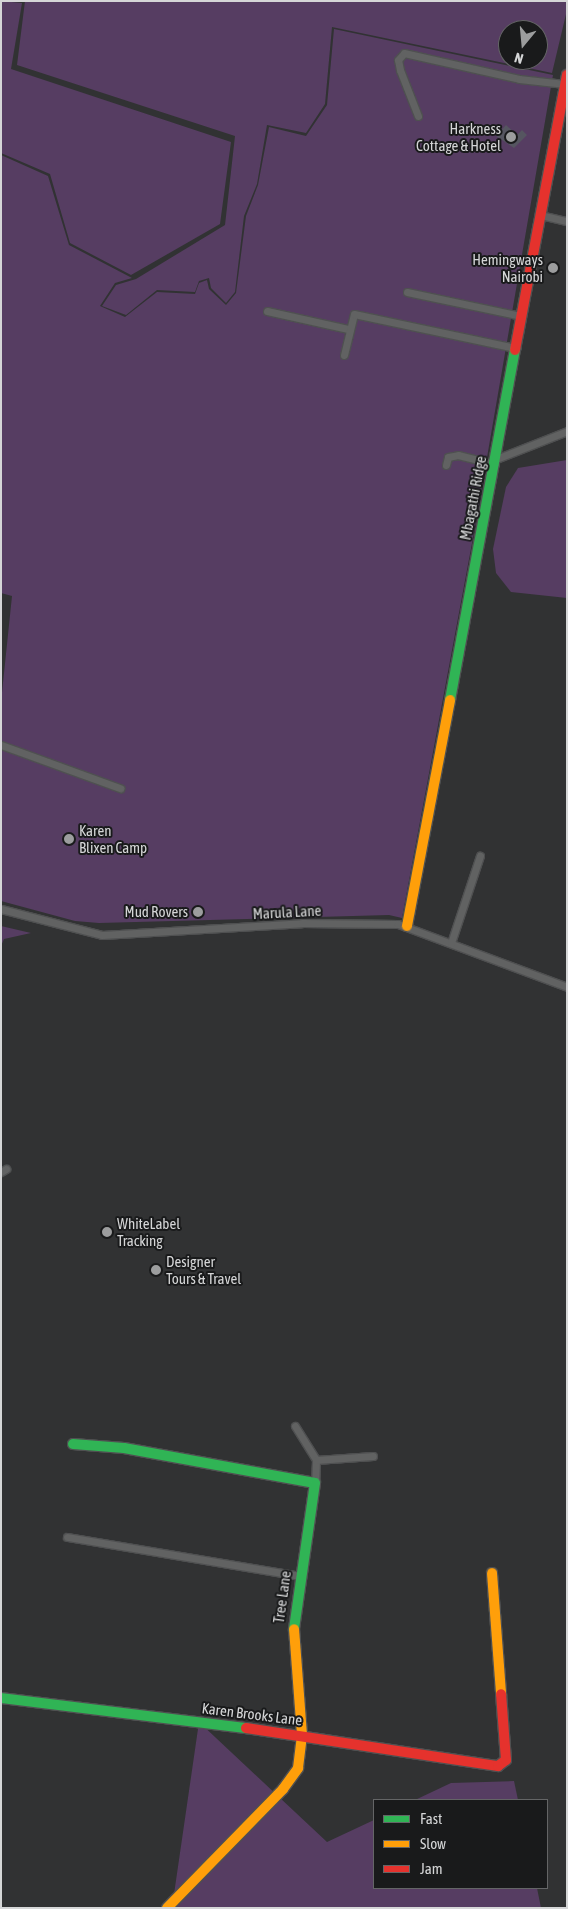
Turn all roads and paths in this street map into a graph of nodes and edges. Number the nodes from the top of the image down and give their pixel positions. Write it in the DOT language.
graph roads {
  1 [pos="566,80"];
  2 [pos="418,116"];
  3 [pos="540,215"];
  4 [pos="567,220"];
  5 [pos="407,292"];
  6 [pos="267,311"];
  7 [pos="521,316"];
  8 [pos="348,329"];
  9 [pos="516,348"];
  10 [pos="344,355"];
  11 [pos="567,432"];
  12 [pos="495,462"];
  13 [pos="446,465"];
  14 [pos="1,745"];
  15 [pos="120,788"];
  16 [pos="480,856"];
  17 [pos="1,909"];
  18 [pos="407,926"];
  19 [pos="451,943"];
  20 [pos="567,987"];
  21 [pos="295,1426"];
  22 [pos="73,1444"];
  23 [pos="373,1456"];
  24 [pos="316,1460"];
  25 [pos="315,1483"];
  26 [pos="67,1537"];
  27 [pos="492,1573"];
  28 [pos="300,1576"];
  29 [pos="1,1698"];
  30 [pos="302,1736"];
  31 [pos="167,1908"];
  1 -- 2 [label="street"];
  1 -- 3 [label="street, Mbagathi Ridge"];
  3 -- 4 [label="street"];
  3 -- 7 [label="street, Mbagathi Ridge"];
  5 -- 7 [label="street"];
  6 -- 8 [label="street"];
  7 -- 9 [label="street, Mbagathi Ridge"];
  8 -- 9 [label="street"];
  8 -- 10 [label="street"];
  9 -- 12 [label="street, Mbagathi Ridge"];
  11 -- 12 [label="street"];
  12 -- 13 [label="street"];
  12 -- 18 [label="street, Mbagathi Ridge"];
  14 -- 15 [label="street"];
  16 -- 19 [label="street"];
  17 -- 18 [label="street, Marula Lane"];
  18 -- 19 [label="street, Marula Lane"];
  19 -- 20 [label="street, Marula Lane"];
  21 -- 24 [label="street"];
  22 -- 25 [label="street"];
  23 -- 24 [label="street"];
  24 -- 25 [label="street"];
  25 -- 28 [label="street, Tree Lane"];
  26 -- 28 [label="street"];
  27 -- 30 [label="street, Karen Brooks Lane"];
  28 -- 30 [label="street, Tree Lane"];
  29 -- 30 [label="street, Karen Brooks Lane"];
  30 -- 31 [label="street, Tree Lane"];
}
